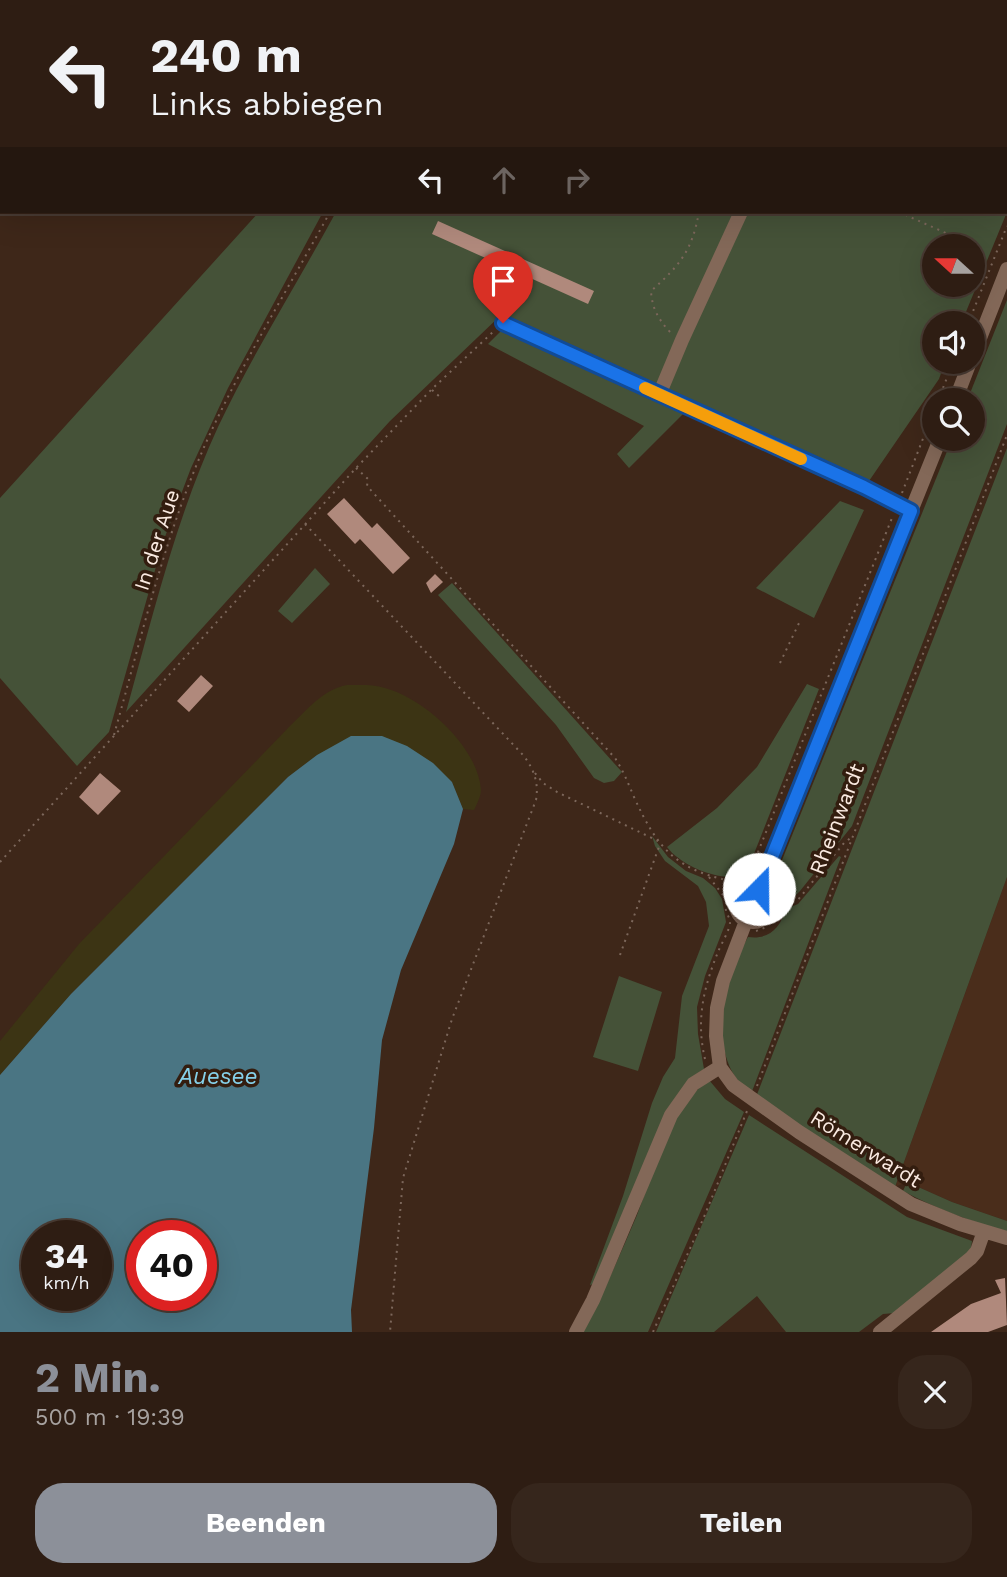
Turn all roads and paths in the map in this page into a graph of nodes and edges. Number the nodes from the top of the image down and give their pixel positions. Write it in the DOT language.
graph roads {
  1 [pos="329,214"];
  2 [pos="699,214"];
  3 [pos="740,214"];
  4 [pos="903,214"];
  5 [pos="1007,226"];
  6 [pos="948,234"];
  7 [pos="1007,270"];
  8 [pos="973,311"];
  9 [pos="503,323"];
  10 [pos="985,326"];
  11 [pos="682,340"];
  12 [pos="432,389"];
  13 [pos="659,395"];
  14 [pos="440,397"];
  15 [pos="1007,435"];
  16 [pos="922,441"];
  17 [pos="935,451"];
  18 [pos="356,468"];
  19 [pos="897,505"];
  20 [pos="911,511"];
  21 [pos="305,524"];
  22 [pos="800,621"];
  23 [pos="779,663"];
  24 [pos="114,736"];
  25 [pos="534,772"];
  26 [pos="853,836"];
  27 [pos="659,842"];
  28 [pos="0,862"];
  29 [pos="709,877"];
  30 [pos="748,877"];
  31 [pos="738,882"];
  32 [pos="761,885"];
  33 [pos="727,900"];
  34 [pos="778,905"];
  35 [pos="730,922"];
  36 [pos="744,926"];
  37 [pos="620,955"];
  38 [pos="714,1070"];
  39 [pos="751,1101"];
  40 [pos="984,1231"];
  41 [pos="1007,1238"];
  42 [pos="390,1332"];
  43 [pos="576,1332"];
  44 [pos="653,1332"];
  45 [pos="880,1332"];
  1 -- 24 [label="path, In der Aue"];
  2 -- 11 [label="path"];
  3 -- 11 [label="street"];
  4 -- 6 [label="path"];
  5 -- 8 [label="path"];
  7 -- 10 [label="street"];
  9 -- 12 [label="path"];
  9 -- 13 [label="street"];
  11 -- 13 [label="street"];
  12 -- 14 [label="path"];
  12 -- 18 [label="path"];
  13 -- 19 [label="street"];
  15 -- 26 [label="path, Rheinwardt"];
  16 -- 19 [label="path"];
  17 -- 20 [label="street"];
  18 -- 21 [label="path"];
  18 -- 27 [label="path"];
  19 -- 20 [label="street"];
  19 -- 30 [label="path"];
  20 -- 32 [label="street"];
  21 -- 24 [label="path"];
  21 -- 25 [label="path"];
  22 -- 23 [label="path"];
  24 -- 28 [label="path, In der Aue"];
  25 -- 27 [label="path"];
  25 -- 42 [label="path"];
  26 -- 34 [label="path"];
  26 -- 39 [label="path, Rheinwardt"];
  27 -- 29 [label="path"];
  27 -- 37 [label="path"];
  29 -- 31 [label="path"];
  29 -- 33 [label="path"];
  30 -- 31 [label="path"];
  30 -- 32 [label="path"];
  31 -- 33 [label="path"];
  32 -- 34 [label="path"];
  32 -- 36 [label="street"];
  32 -- 36 [label="street"];
  33 -- 35 [label="path"];
  34 -- 36 [label="path"];
  35 -- 36 [label="path"];
  35 -- 38 [label="path"];
  36 -- 38 [label="street"];
  38 -- 39 [label="street, Römerwardt"];
  38 -- 43 [label="street"];
  39 -- 40 [label="street, Römerwardt"];
  39 -- 44 [label="path, Rheinwardt"];
  40 -- 41 [label="street, Römerwardt"];
  40 -- 45 [label="street"];
}
